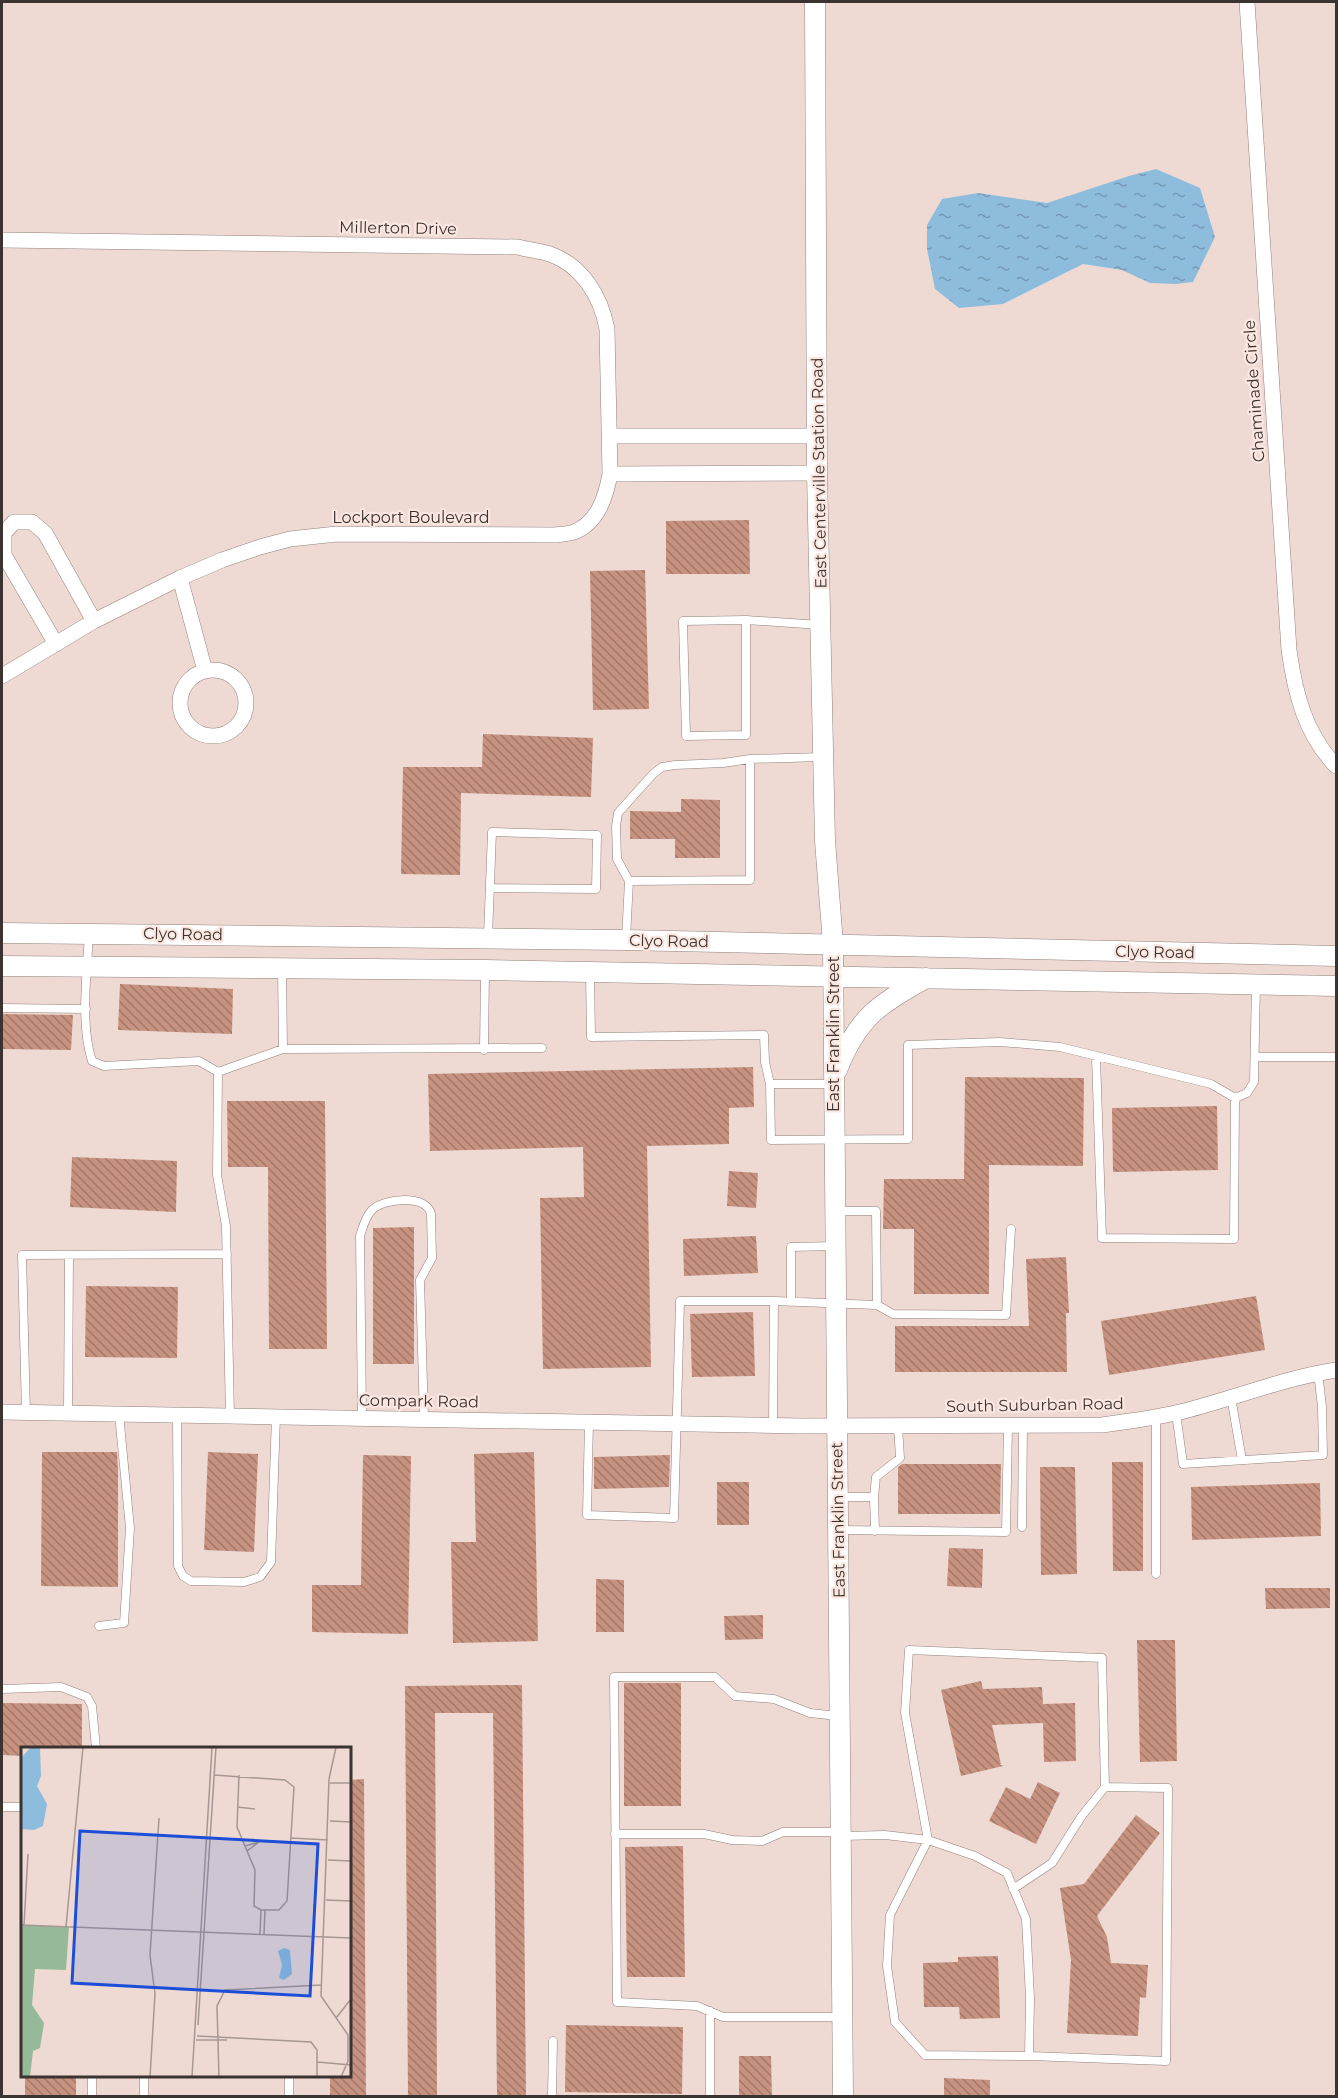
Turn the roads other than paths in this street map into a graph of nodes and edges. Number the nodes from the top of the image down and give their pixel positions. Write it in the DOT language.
graph roads {
  1 [pos="815,2"];
  2 [pos="1247,2"];
  3 [pos="2,240"];
  4 [pos="610,436"];
  5 [pos="817,436"];
  6 [pos="817,473"];
  7 [pos="610,474"];
  8 [pos="180,578"];
  9 [pos="746,620"];
  10 [pos="94,621"];
  11 [pos="822,625"];
  12 [pos="56,644"];
  13 [pos="205,671"];
  14 [pos="2,676"];
  15 [pos="824,757"];
  16 [pos="750,759"];
  17 [pos="1336,765"];
  18 [pos="629,881"];
  19 [pos="490,888"];
  20 [pos="2,933"];
  21 [pos="89,933"];
  22 [pos="488,938"];
  23 [pos="626,940"];
  24 [pos="833,944"];
  25 [pos="1336,956"];
  26 [pos="2,966"];
  27 [pos="88,967"];
  28 [pos="282,970"];
  29 [pos="485,970"];
  30 [pos="590,973"];
  31 [pos="832,976"];
  32 [pos="926,978"];
  33 [pos="1256,984"];
  34 [pos="1336,986"];
  35 [pos="2,1008"];
  36 [pos="86,1009"];
  37 [pos="542,1048"];
  38 [pos="283,1049"];
  39 [pos="484,1050"];
  40 [pos="1255,1056"];
  41 [pos="1096,1057"];
  42 [pos="1336,1057"];
  43 [pos="218,1072"];
  44 [pos="833,1082"];
  45 [pos="770,1084"];
  46 [pos="1235,1098"];
  47 [pos="834,1140"];
  48 [pos="834,1211"];
  49 [pos="1011,1228"];
  50 [pos="835,1246"];
  51 [pos="227,1254"];
  52 [pos="69,1255"];
  53 [pos="774,1302"];
  54 [pos="791,1302"];
  55 [pos="836,1305"];
  56 [pos="877,1305"];
  57 [pos="1336,1370"];
  58 [pos="1318,1372"];
  59 [pos="1231,1397"];
  60 [pos="2,1412"];
  61 [pos="26,1413"];
  62 [pos="68,1413"];
  63 [pos="1176,1413"];
  64 [pos="119,1414"];
  65 [pos="177,1415"];
  66 [pos="230,1416"];
  67 [pos="276,1416"];
  68 [pos="1156,1417"];
  69 [pos="362,1418"];
  70 [pos="424,1419"];
  71 [pos="589,1421"];
  72 [pos="678,1423"];
  73 [pos="772,1425"];
  74 [pos="837,1426"];
  75 [pos="898,1426"];
  76 [pos="1016,1426"];
  77 [pos="1242,1460"];
  78 [pos="837,1497"];
  79 [pos="874,1497"];
  80 [pos="1022,1527"];
  81 [pos="838,1530"];
  82 [pos="875,1531"];
  83 [pos="1156,1574"];
  84 [pos="99,1626"];
  85 [pos="2,1689"];
  86 [pos="839,1716"];
  87 [pos="96,1747"];
  88 [pos="1105,1787"];
  89 [pos="2,1807"];
  90 [pos="21,1807"];
  91 [pos="615,1834"];
  92 [pos="840,1834"];
  93 [pos="928,1840"];
  94 [pos="1013,1889"];
  95 [pos="710,2011"];
  96 [pos="842,2017"];
  97 [pos="553,2042"];
  98 [pos="1029,2056"];
  99 [pos="92,2077"];
  100 [pos="144,2077"];
  101 [pos="289,2077"];
  102 [pos="92,2097"];
  103 [pos="144,2097"];
  104 [pos="290,2097"];
  105 [pos="552,2097"];
  106 [pos="710,2097"];
  107 [pos="843,2097"];
  1 -- 5 [label="street, East Centerville Station Road"];
  2 -- 17 [label="street, Chaminade Circle"];
  3 -- 4 [label="street, Millerton Drive"];
  4 -- 5 [label="street"];
  4 -- 7 [label="street, Millerton Drive"];
  5 -- 6 [label="street, East Centerville Station Road"];
  6 -- 7 [label="street"];
  6 -- 11 [label="street, East Centerville Station Road"];
  7 -- 8 [label="street, Lockport Boulevard"];
  8 -- 10 [label="street, Lockport Boulevard"];
  8 -- 13 [label="street"];
  9 -- 9 [label="lane"];
  9 -- 11 [label="lane"];
  10 -- 12 [label="street, Lockport Boulevard"];
  10 -- 12 [label="street"];
  11 -- 15 [label="street, East Centerville Station Road"];
  12 -- 14 [label="street, Lockport Boulevard"];
  13 -- 13 [label="street"];
  15 -- 16 [label="lane"];
  15 -- 24 [label="street, East Centerville Station Road"];
  16 -- 18 [label="lane"];
  16 -- 18 [label="lane"];
  18 -- 23 [label="lane"];
  19 -- 19 [label="lane"];
  19 -- 22 [label="lane"];
  20 -- 21 [label="street, Clyo Road"];
  21 -- 22 [label="street, Clyo Road"];
  21 -- 27 [label="lane"];
  22 -- 23 [label="street, Clyo Road"];
  23 -- 24 [label="street, Clyo Road"];
  24 -- 25 [label="street, Clyo Road"];
  24 -- 31 [label="street, East Franklin Street"];
  26 -- 27 [label="street, Clyo Road"];
  27 -- 28 [label="street, Clyo Road"];
  27 -- 36 [label="lane"];
  28 -- 29 [label="street, Clyo Road"];
  28 -- 38 [label="lane"];
  29 -- 30 [label="street, Clyo Road"];
  29 -- 39 [label="lane"];
  30 -- 31 [label="street, Clyo Road"];
  30 -- 45 [label="lane"];
  31 -- 32 [label="street, Clyo Road"];
  31 -- 44 [label="street, East Franklin Street"];
  32 -- 33 [label="street, Clyo Road"];
  32 -- 44 [label="street"];
  33 -- 34 [label="street, Clyo Road"];
  33 -- 40 [label="lane"];
  35 -- 36 [label="lane"];
  36 -- 43 [label="lane"];
  37 -- 39 [label="lane"];
  38 -- 39 [label="lane"];
  38 -- 43 [label="lane"];
  40 -- 42 [label="lane"];
  40 -- 46 [label="lane"];
  41 -- 46 [label="lane"];
  41 -- 46 [label="lane"];
  41 -- 47 [label="lane"];
  43 -- 51 [label="lane"];
  44 -- 45 [label="lane"];
  44 -- 47 [label="street, East Franklin Street"];
  45 -- 47 [label="lane"];
  47 -- 48 [label="street, East Franklin Street"];
  48 -- 50 [label="street, East Franklin Street"];
  48 -- 56 [label="lane"];
  49 -- 56 [label="lane"];
  50 -- 54 [label="lane"];
  50 -- 55 [label="street, East Franklin Street"];
  51 -- 52 [label="lane"];
  51 -- 66 [label="lane"];
  52 -- 61 [label="lane"];
  52 -- 62 [label="lane"];
  53 -- 54 [label="lane"];
  53 -- 72 [label="lane"];
  53 -- 73 [label="lane"];
  54 -- 55 [label="lane"];
  55 -- 56 [label="lane"];
  55 -- 74 [label="street, East Franklin Street"];
  57 -- 58 [label="street, South Suburban Road"];
  58 -- 59 [label="street, South Suburban Road"];
  58 -- 77 [label="lane"];
  59 -- 63 [label="street, South Suburban Road"];
  59 -- 77 [label="lane"];
  60 -- 61 [label="street, Compark Road"];
  61 -- 62 [label="street, Compark Road"];
  62 -- 64 [label="street, Compark Road"];
  63 -- 68 [label="street, South Suburban Road"];
  63 -- 77 [label="lane"];
  64 -- 65 [label="street, Compark Road"];
  64 -- 84 [label="lane"];
  65 -- 66 [label="street, Compark Road"];
  65 -- 67 [label="lane"];
  66 -- 67 [label="street, Compark Road"];
  67 -- 69 [label="street, Compark Road"];
  68 -- 76 [label="street, South Suburban Road"];
  68 -- 83 [label="lane"];
  69 -- 70 [label="street, Compark Road"];
  69 -- 70 [label="lane"];
  70 -- 71 [label="street, Compark Road"];
  71 -- 72 [label="street, Compark Road"];
  71 -- 72 [label="lane"];
  72 -- 73 [label="street, Compark Road"];
  73 -- 74 [label="street, Compark Road"];
  74 -- 75 [label="street, South Suburban Road"];
  74 -- 78 [label="street, East Franklin Street"];
  75 -- 76 [label="street, South Suburban Road"];
  75 -- 79 [label="lane"];
  76 -- 80 [label="lane"];
  76 -- 82 [label="lane"];
  78 -- 79 [label="lane"];
  78 -- 81 [label="street, East Franklin Street"];
  79 -- 82 [label="lane"];
  81 -- 82 [label="lane"];
  81 -- 86 [label="street, East Franklin Street"];
  85 -- 87 [label="lane"];
  86 -- 91 [label="lane"];
  86 -- 92 [label="street, East Franklin Street"];
  88 -- 93 [label="lane"];
  88 -- 94 [label="lane"];
  88 -- 98 [label="lane"];
  89 -- 90 [label="lane"];
  91 -- 92 [label="lane"];
  91 -- 95 [label="lane"];
  92 -- 93 [label="lane"];
  92 -- 96 [label="street, East Franklin Street"];
  93 -- 94 [label="lane"];
  93 -- 98 [label="lane"];
  94 -- 98 [label="lane"];
  95 -- 96 [label="lane"];
  95 -- 106 [label="lane"];
  96 -- 107 [label="street, East Franklin Street"];
  97 -- 105 [label="lane"];
  99 -- 102 [label="lane"];
  100 -- 103 [label="lane"];
  101 -- 104 [label="lane"];
}
